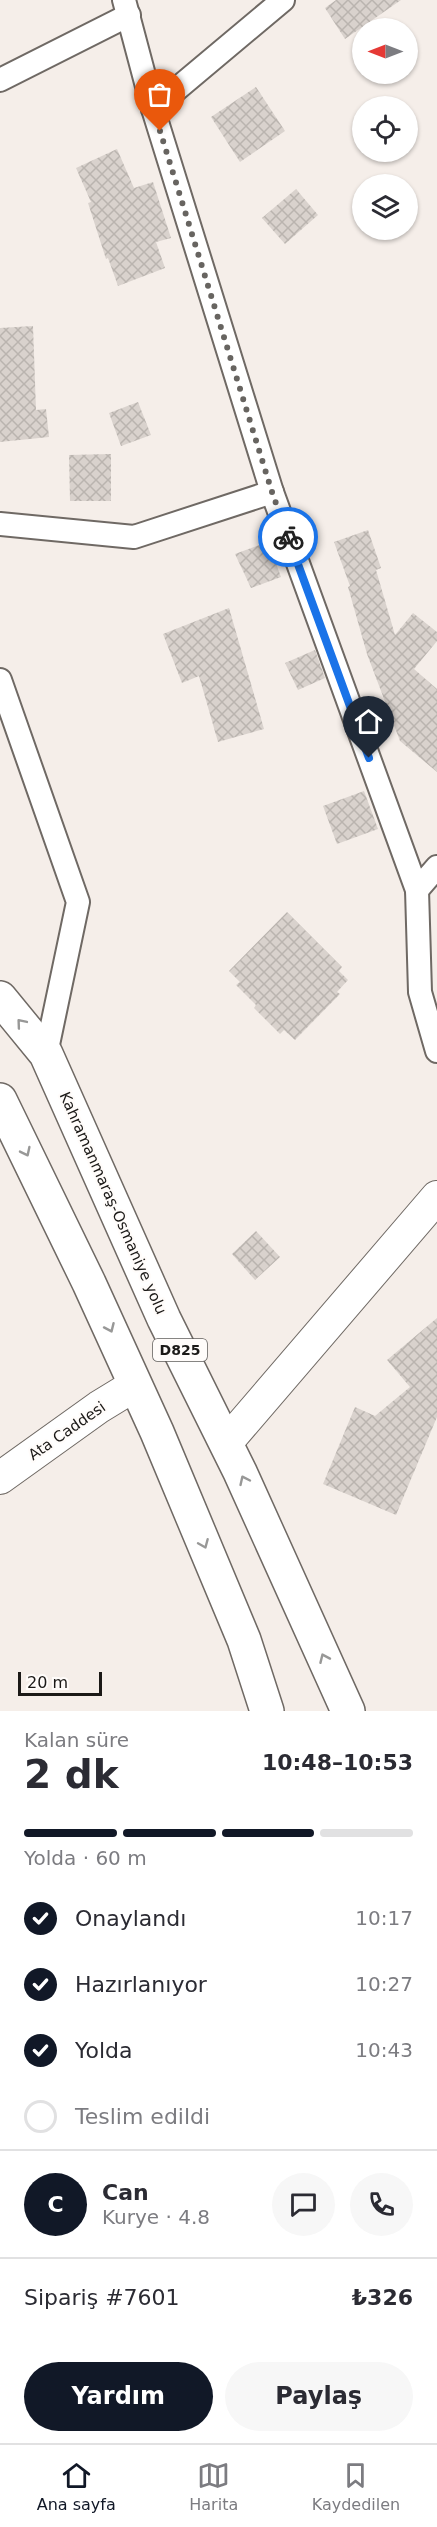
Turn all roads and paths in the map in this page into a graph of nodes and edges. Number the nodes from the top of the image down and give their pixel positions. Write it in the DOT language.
graph roads {
  1 [pos="283,0"];
  2 [pos="127,8"];
  3 [pos="0,80"];
  4 [pos="153,108"];
  5 [pos="272,492"];
  6 [pos="0,524"];
  7 [pos="0,680"];
  8 [pos="437,867"];
  9 [pos="417,890"];
  10 [pos="0,998"];
  11 [pos="437,1051"];
  12 [pos="46,1054"];
  13 [pos="0,1100"];
  14 [pos="437,1197"];
  15 [pos="135,1384"];
  16 [pos="226,1443"];
  17 [pos="0,1478"];
  18 [pos="267,1711"];
  19 [pos="348,1711"];
  1 -- 4 [label="street"];
  2 -- 3 [label="street"];
  2 -- 4 [label="street"];
  4 -- 5 [label="street"];
  5 -- 6 [label="street"];
  5 -- 9 [label="street"];
  7 -- 12 [label="street"];
  8 -- 9 [label="street"];
  9 -- 11 [label="street"];
  12 -- 10 [label="highway, Kahramanmaraş-Osmaniye yolu / D825, one-way"];
  12 -- 16 [label="highway, Kahramanmaraş-Osmaniye yolu / D825"];
  13 -- 15 [label="highway, one-way"];
  14 -- 16 [label="street"];
  15 -- 17 [label="street, Ata Caddesi"];
  15 -- 18 [label="highway, one-way"];
  19 -- 16 [label="highway, Kahramanmaraş-Osmaniye yolu / D825, one-way"];
}
